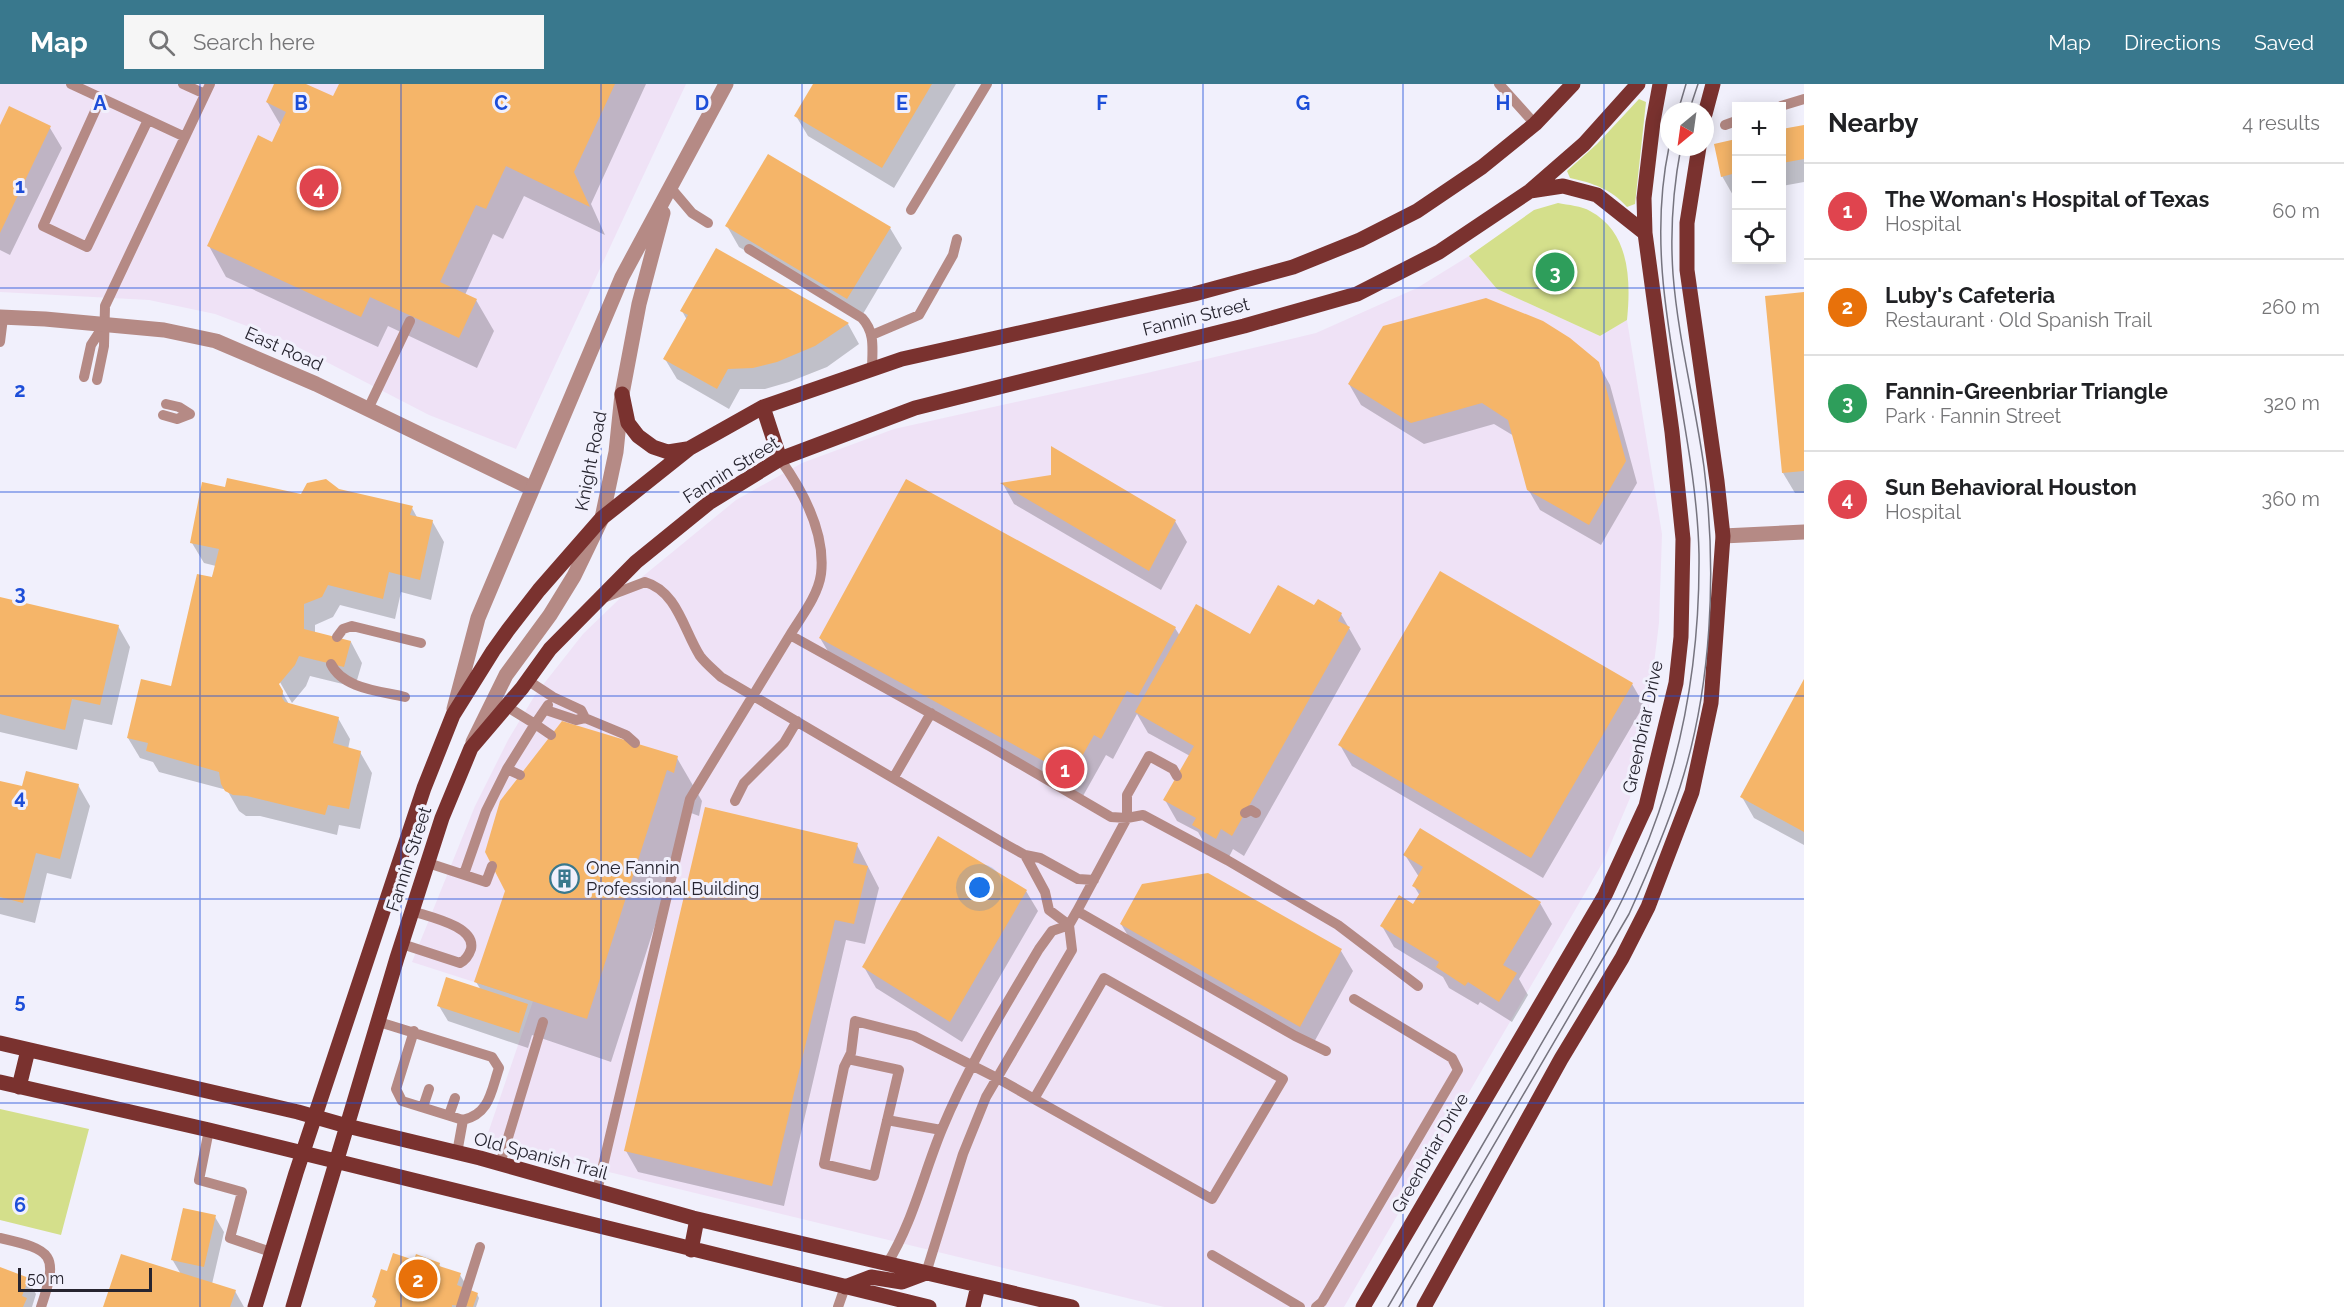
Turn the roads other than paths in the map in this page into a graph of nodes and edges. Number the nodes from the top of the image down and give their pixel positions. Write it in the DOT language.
graph roads {
  1 [pos="71,84"];
  2 [pos="183,84"];
  3 [pos="726,84"];
  4 [pos="987,84"];
  5 [pos="1499,84"];
  6 [pos="1573,84"];
  7 [pos="1638,84"];
  8 [pos="1660,84"];
  9 [pos="1713,84"];
  10 [pos="207,89"];
  11 [pos="101,98"];
  12 [pos="1804,99"];
  13 [pos="1708,102"];
  14 [pos="1786,104"];
  15 [pos="148,120"];
  16 [pos="1732,123"];
  17 [pos="1535,124"];
  18 [pos="1725,125"];
  19 [pos="184,137"];
  20 [pos="1698,156"];
  21 [pos="670,187"];
  22 [pos="1530,191"];
  23 [pos="911,210"];
  24 [pos="708,224"];
  25 [pos="1645,233"];
  26 [pos="957,239"];
  27 [pos="749,249"];
  28 [pos="1,318"];
  29 [pos="410,321"];
  30 [pos="104,325"];
  31 [pos="872,334"];
  32 [pos="0,342"];
  33 [pos="872,369"];
  34 [pos="84,377"];
  35 [pos="97,380"];
  36 [pos="622,394"];
  37 [pos="166,404"];
  38 [pos="763,407"];
  39 [pos="368,410"];
  40 [pos="163,416"];
  41 [pos="690,448"];
  42 [pos="780,459"];
  43 [pos="531,488"];
  44 [pos="602,518"];
  45 [pos="1804,532"];
  46 [pos="1723,536"];
  47 [pos="598,601"];
  48 [pos="790,635"];
  49 [pos="338,637"];
  50 [pos="421,643"];
  51 [pos="331,664"];
  52 [pos="528,680"];
  53 [pos="754,696"];
  54 [pos="405,697"];
  55 [pos="553,697"];
  56 [pos="506,706"];
  57 [pos="546,710"];
  58 [pos="931,713"];
  59 [pos="453,715"];
  60 [pos="585,718"];
  61 [pos="796,721"];
  62 [pos="535,724"];
  63 [pos="551,735"];
  64 [pos="635,743"];
  65 [pos="471,748"];
  66 [pos="507,769"];
  67 [pos="1177,772"];
  68 [pos="520,776"];
  69 [pos="894,777"];
  70 [pos="735,801"];
  71 [pos="1126,818"];
  72 [pos="406,843"];
  73 [pos="1025,855"];
  74 [pos="430,856"];
  75 [pos="492,866"];
  76 [pos="464,874"];
  77 [pos="1094,880"];
  78 [pos="412,911"];
  79 [pos="1077,911"];
  80 [pos="1069,925"];
  81 [pos="402,944"];
  82 [pos="1418,986"];
  83 [pos="1354,999"];
  84 [pos="379,1022"];
  85 [pos="543,1022"];
  86 [pos="414,1031"];
  87 [pos="444,1041"];
  88 [pos="0,1043"];
  89 [pos="28,1050"];
  90 [pos="470,1050"];
  91 [pos="1326,1052"];
  92 [pos="440,1053"];
  93 [pos="848,1059"];
  94 [pos="466,1061"];
  95 [pos="972,1065"];
  96 [pos="997,1078"];
  97 [pos="0,1082"];
  98 [pos="19,1087"];
  99 [pos="429,1089"];
  100 [pos="455,1098"];
  101 [pos="1034,1099"];
  102 [pos="423,1107"];
  103 [pos="449,1115"];
  104 [pos="315,1116"];
  105 [pos="463,1120"];
  106 [pos="887,1120"];
  107 [pos="347,1126"];
  108 [pos="209,1130"];
  109 [pos="941,1130"];
  110 [pos="303,1153"];
  111 [pos="457,1153"];
  112 [pos="336,1161"];
  113 [pos="500,1164"];
  114 [pos="597,1191"];
  115 [pos="697,1219"];
  116 [pos="0,1238"];
  117 [pos="480,1247"];
  118 [pos="691,1250"];
  119 [pos="270,1252"];
  120 [pos="1212,1256"];
  121 [pos="887,1264"];
  122 [pos="926,1273"];
  123 [pos="978,1286"];
  124 [pos="845,1287"];
  125 [pos="41,1307"];
  126 [pos="255,1307"];
  127 [pos="293,1307"];
  128 [pos="461,1307"];
  129 [pos="838,1307"];
  130 [pos="929,1307"];
  131 [pos="973,1307"];
  132 [pos="1072,1307"];
  133 [pos="1300,1307"];
  134 [pos="1316,1307"];
  135 [pos="1363,1307"];
  136 [pos="1424,1307"];
  1 -- 11 [label="lane"];
  2 -- 10 [label="lane"];
  3 -- 21 [label="street, Knight Road"];
  4 -- 23 [label="lane"];
  5 -- 17 [label="lane"];
  6 -- 17 [label="main road, Fannin Street"];
  7 -- 22 [label="main road, Fannin Street"];
  8 -- 25 [label="main road, Greenbriar Drive"];
  9 -- 13 [label="main road"];
  10 -- 19 [label="lane"];
  11 -- 15 [label="lane"];
  11 -- 15 [label="lane"];
  12 -- 14 [label="lane"];
  15 -- 19 [label="lane"];
  16 -- 18 [label="lane"];
  17 -- 33 [label="main road, Fannin Street"];
  19 -- 30 [label="lane"];
  20 -- 46 [label="main road"];
  21 -- 24 [label="lane"];
  21 -- 36 [label="street, Knight Road"];
  21 -- 43 [label="street, Knight Road"];
  22 -- 25 [label="main road"];
  22 -- 42 [label="main road, Fannin Street"];
  25 -- 135 [label="main road, Greenbriar Drive"];
  26 -- 31 [label="lane"];
  27 -- 31 [label="lane"];
  28 -- 30 [label="street, East Road"];
  28 -- 32 [label="lane"];
  29 -- 39 [label="lane"];
  30 -- 34 [label="lane"];
  30 -- 35 [label="lane"];
  30 -- 39 [label="street, East Road"];
  31 -- 33 [label="lane"];
  33 -- 38 [label="main road, Fannin Street"];
  36 -- 41 [label="main road"];
  36 -- 44 [label="street, Knight Road"];
  37 -- 40 [label="lane"];
  38 -- 41 [label="main road, Fannin Street"];
  38 -- 42 [label="main road"];
  39 -- 43 [label="street, East Road"];
  41 -- 44 [label="main road, Fannin Street"];
  42 -- 47 [label="main road, Fannin Street"];
  42 -- 48 [label="lane"];
  43 -- 59 [label="street, Knight Road"];
  44 -- 59 [label="main road, Fannin Street"];
  44 -- 65 [label="street, Knight Road"];
  45 -- 46 [label="street"];
  46 -- 136 [label="main road"];
  47 -- 52 [label="main road, Fannin Street"];
  47 -- 53 [label="lane"];
  48 -- 53 [label="lane"];
  48 -- 58 [label="lane"];
  49 -- 50 [label="lane"];
  51 -- 54 [label="lane"];
  52 -- 55 [label="lane"];
  52 -- 56 [label="main road, Fannin Street"];
  53 -- 61 [label="lane"];
  53 -- 114 [label="lane"];
  55 -- 57 [label="lane"];
  55 -- 60 [label="lane"];
  56 -- 62 [label="lane"];
  56 -- 65 [label="main road, Fannin Street"];
  57 -- 60 [label="lane"];
  57 -- 62 [label="lane"];
  58 -- 69 [label="lane"];
  58 -- 71 [label="lane"];
  59 -- 72 [label="main road, Fannin Street"];
  60 -- 64 [label="lane"];
  61 -- 69 [label="lane"];
  61 -- 70 [label="lane"];
  62 -- 63 [label="lane"];
  62 -- 66 [label="lane"];
  65 -- 74 [label="main road, Fannin Street"];
  66 -- 68 [label="lane"];
  66 -- 76 [label="lane"];
  67 -- 71 [label="lane"];
  69 -- 73 [label="lane"];
  71 -- 77 [label="lane"];
  71 -- 82 [label="lane"];
  72 -- 74 [label="main road"];
  72 -- 104 [label="main road, Fannin Street"];
  73 -- 77 [label="lane"];
  73 -- 80 [label="lane"];
  74 -- 76 [label="lane"];
  74 -- 78 [label="main road, Fannin Street"];
  75 -- 76 [label="lane"];
  77 -- 79 [label="lane"];
  78 -- 81 [label="main road, Fannin Street"];
  78 -- 81 [label="lane"];
  79 -- 80 [label="lane"];
  79 -- 91 [label="lane"];
  80 -- 95 [label="lane"];
  80 -- 96 [label="lane"];
  81 -- 84 [label="main road, Fannin Street"];
  83 -- 134 [label="lane"];
  84 -- 86 [label="lane"];
  84 -- 107 [label="main road, Fannin Street"];
  85 -- 113 [label="lane"];
  86 -- 87 [label="lane"];
  86 -- 102 [label="lane"];
  87 -- 90 [label="lane"];
  87 -- 92 [label="lane"];
  88 -- 89 [label="main road, Old Spanish Trail"];
  89 -- 98 [label="main road"];
  89 -- 104 [label="main road, Old Spanish Trail"];
  90 -- 94 [label="lane"];
  90 -- 105 [label="lane"];
  93 -- 95 [label="lane"];
  93 -- 106 [label="lane"];
  93 -- 106 [label="lane"];
  95 -- 96 [label="lane"];
  95 -- 109 [label="lane"];
  96 -- 101 [label="lane"];
  96 -- 122 [label="lane"];
  97 -- 98 [label="main road"];
  98 -- 108 [label="main road"];
  99 -- 102 [label="lane"];
  100 -- 103 [label="lane"];
  101 -- 101 [label="lane"];
  102 -- 103 [label="lane"];
  103 -- 105 [label="lane"];
  104 -- 107 [label="main road, Old Spanish Trail"];
  104 -- 110 [label="main road, Fannin Street"];
  105 -- 111 [label="lane"];
  106 -- 109 [label="lane"];
  107 -- 111 [label="main road, Old Spanish Trail"];
  107 -- 112 [label="main road, Fannin Street"];
  108 -- 110 [label="main road"];
  108 -- 119 [label="lane"];
  109 -- 121 [label="lane"];
  110 -- 112 [label="main road"];
  110 -- 119 [label="main road, Fannin Street"];
  111 -- 113 [label="main road, Old Spanish Trail"];
  112 -- 118 [label="main road"];
  112 -- 127 [label="main road, Fannin Street"];
  113 -- 114 [label="main road, Old Spanish Trail"];
  114 -- 115 [label="main road, Old Spanish Trail"];
  115 -- 118 [label="main road"];
  115 -- 121 [label="main road, Old Spanish Trail"];
  116 -- 125 [label="lane"];
  117 -- 128 [label="lane"];
  118 -- 124 [label="main road"];
  119 -- 126 [label="main road, Fannin Street"];
  120 -- 133 [label="lane"];
  121 -- 122 [label="main road, Old Spanish Trail"];
  122 -- 123 [label="main road, Old Spanish Trail"];
  122 -- 124 [label="main road"];
  123 -- 131 [label="main road"];
  123 -- 132 [label="main road, Old Spanish Trail"];
  124 -- 129 [label="lane"];
  124 -- 130 [label="main road"];
}
